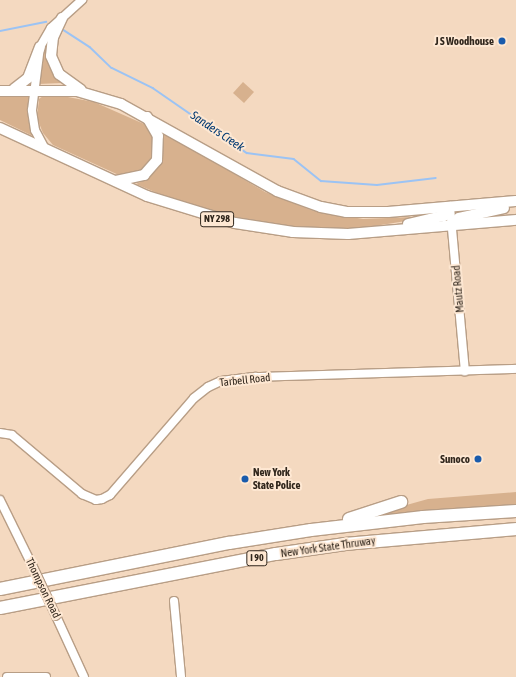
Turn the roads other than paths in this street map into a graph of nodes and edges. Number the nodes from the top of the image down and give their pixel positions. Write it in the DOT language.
graph roads {
  1 [pos="82,0"];
  2 [pos="62,18"];
  3 [pos="40,47"];
  4 [pos="14,89"];
  5 [pos="34,89"];
  6 [pos="0,91"];
  7 [pos="86,93"];
  8 [pos="146,116"];
  9 [pos="0,128"];
  10 [pos="45,149"];
  11 [pos="114,181"];
  12 [pos="516,201"];
  13 [pos="516,205"];
  14 [pos="450,207"];
  15 [pos="516,220"];
  16 [pos="452,226"];
  17 [pos="363,233"];
  18 [pos="516,369"];
  19 [pos="465,371"];
  20 [pos="0,433"];
  21 [pos="0,500"];
  22 [pos="401,502"];
  23 [pos="516,511"];
  24 [pos="516,529"];
  25 [pos="311,530"];
  26 [pos="21,584"];
  27 [pos="0,586"];
  28 [pos="0,589"];
  29 [pos="174,601"];
  30 [pos="0,608"];
  31 [pos="7,677"];
  32 [pos="46,677"];
  33 [pos="84,677"];
  34 [pos="181,677"];
  1 -- 2 [label="street"];
  2 -- 3 [label="street"];
  2 -- 7 [label="main road"];
  3 -- 4 [label="main road"];
  3 -- 5 [label="street"];
  4 -- 5 [label="main road"];
  4 -- 6 [label="main road"];
  5 -- 7 [label="main road"];
  5 -- 10 [label="street"];
  7 -- 8 [label="main road"];
  8 -- 11 [label="main road"];
  8 -- 14 [label="main road"];
  9 -- 10 [label="main road, NY 298"];
  10 -- 11 [label="main road, NY 298"];
  11 -- 17 [label="main road, NY 298"];
  12 -- 14 [label="main road"];
  13 -- 16 [label="main road"];
  14 -- 16 [label="street, Mautz Road"];
  14 -- 17 [label="main road"];
  15 -- 16 [label="main road, NY 298"];
  16 -- 17 [label="main road, NY 298"];
  16 -- 19 [label="street, Mautz Road"];
  18 -- 19 [label="street, Tarbell Road"];
  19 -- 20 [label="street, Tarbell Road"];
  21 -- 33 [label="street, Thompson Road, bridge"];
  22 -- 25 [label="highway"];
  23 -- 25 [label="highway, New York State Thruway / I 90"];
  24 -- 30 [label="highway, New York State Thruway / I 90"];
  25 -- 26 [label="highway, New York State Thruway / I 90"];
  26 -- 27 [label="highway"];
  26 -- 28 [label="highway, New York State Thruway / I 90"];
  29 -- 34 [label="street"];
  31 -- 32 [label="street"];
}
